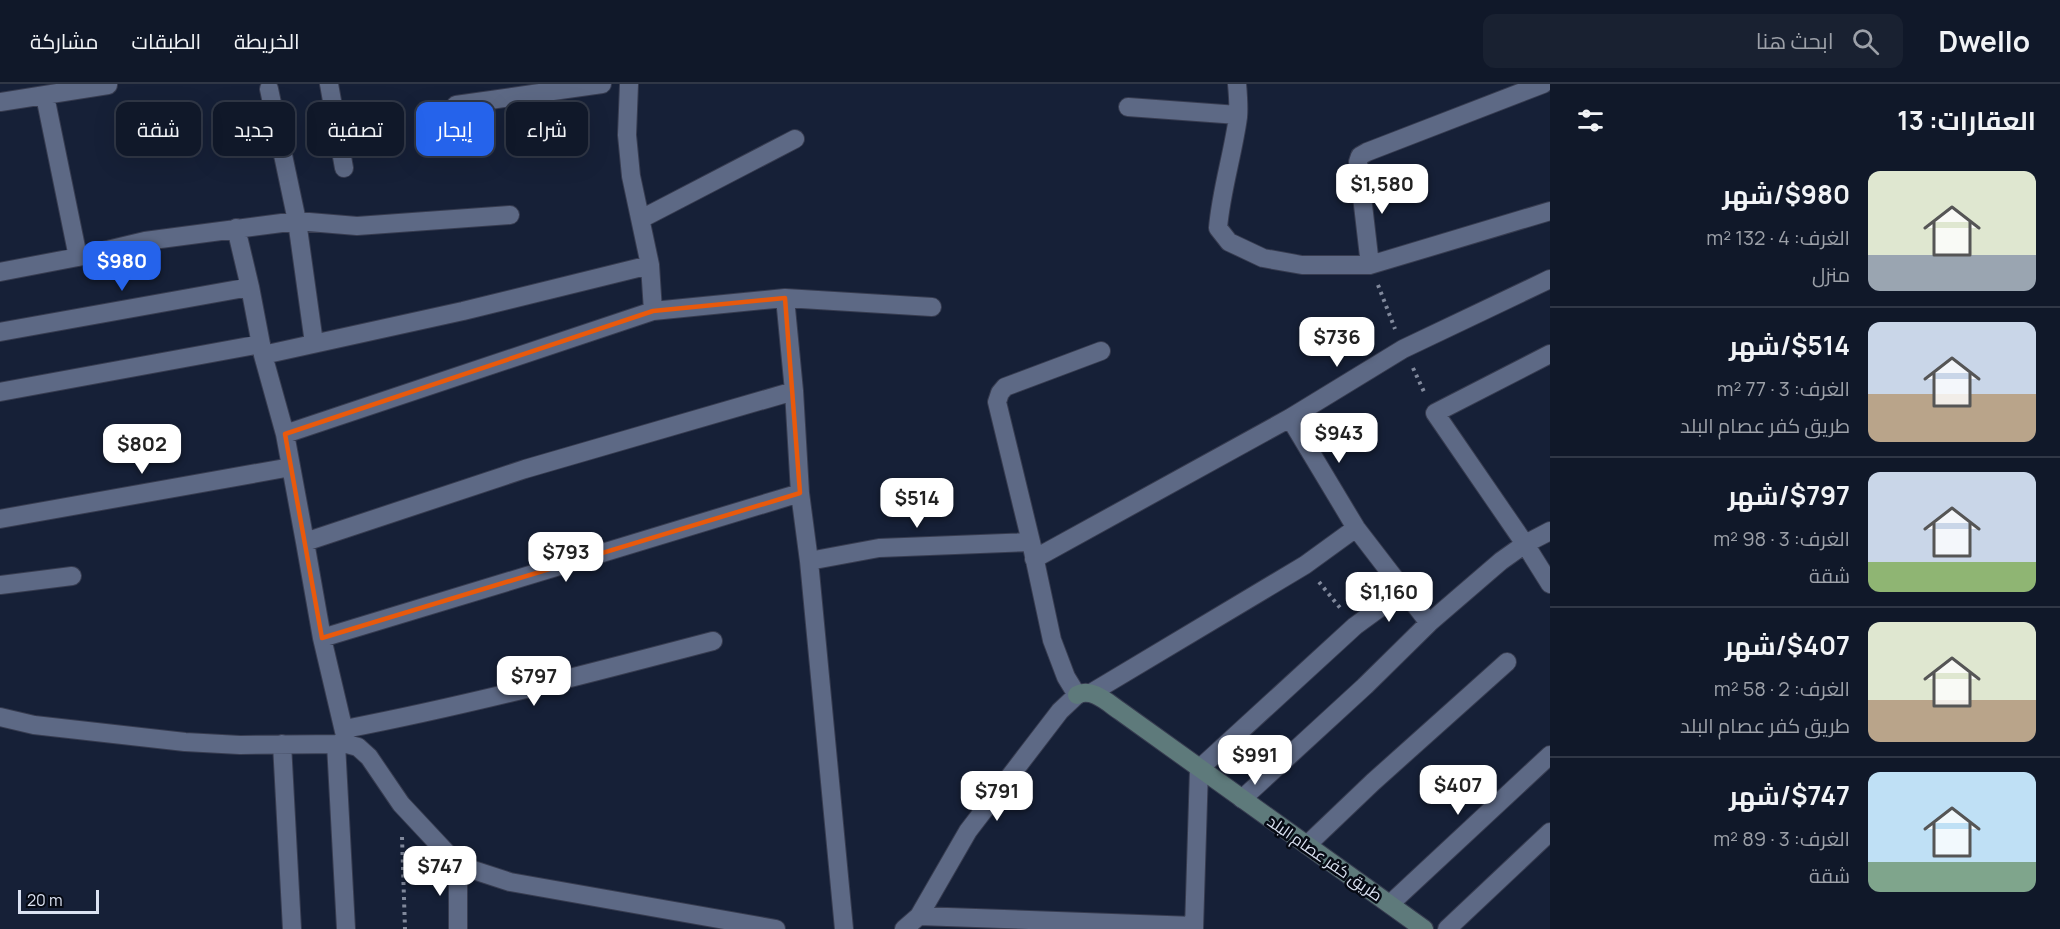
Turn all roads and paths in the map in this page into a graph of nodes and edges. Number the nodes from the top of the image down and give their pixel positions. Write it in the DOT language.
graph roads {
  1 [pos="329,84"];
  2 [pos="602,84"];
  3 [pos="629,84"];
  4 [pos="1237,84"];
  5 [pos="1543,84"];
  6 [pos="108,85"];
  7 [pos="269,89"];
  8 [pos="45,96"];
  9 [pos="0,102"];
  10 [pos="477,102"];
  11 [pos="1128,107"];
  12 [pos="1238,115"];
  13 [pos="795,139"];
  14 [pos="344,168"];
  15 [pos="1550,212"];
  16 [pos="510,215"];
  17 [pos="641,219"];
  18 [pos="297,221"];
  19 [pos="236,228"];
  20 [pos="78,257"];
  21 [pos="650,265"];
  22 [pos="1370,265"];
  23 [pos="0,272"];
  24 [pos="1550,279"];
  25 [pos="250,287"];
  26 [pos="785,298"];
  27 [pos="932,307"];
  28 [pos="653,311"];
  29 [pos="0,332"];
  30 [pos="314,343"];
  31 [pos="1403,349"];
  32 [pos="262,350"];
  33 [pos="1101,351"];
  34 [pos="1550,354"];
  35 [pos="794,391"];
  36 [pos="0,392"];
  37 [pos="1435,413"];
  38 [pos="1290,418"];
  39 [pos="285,434"];
  40 [pos="291,467"];
  41 [pos="800,493"];
  42 [pos="0,519"];
  43 [pos="1356,528"];
  44 [pos="1550,531"];
  45 [pos="305,542"];
  46 [pos="1525,544"];
  47 [pos="1033,550"];
  48 [pos="809,561"];
  49 [pos="1305,565"];
  50 [pos="72,576"];
  51 [pos="1550,584"];
  52 [pos="0,585"];
  53 [pos="1403,591"];
  54 [pos="1429,623"];
  55 [pos="1354,626"];
  56 [pos="322,638"];
  57 [pos="713,641"];
  58 [pos="1507,662"];
  59 [pos="1084,694"];
  60 [pos="0,717"];
  61 [pos="342,739"];
  62 [pos="282,744"];
  63 [pos="1550,755"];
  64 [pos="1199,769"];
  65 [pos="1242,799"];
  66 [pos="401,804"];
  67 [pos="1550,832"];
  68 [pos="1307,845"];
  69 [pos="458,865"];
  70 [pos="1390,904"];
  71 [pos="919,916"];
  72 [pos="1194,927"];
  73 [pos="292,929"];
  74 [pos="346,929"];
  75 [pos="405,929"];
  76 [pos="458,929"];
  77 [pos="776,929"];
  78 [pos="844,929"];
  79 [pos="904,929"];
  80 [pos="1424,929"];
  81 [pos="1447,929"];
  1 -- 14 [label="street"];
  2 -- 10 [label="street"];
  3 -- 17 [label="street"];
  4 -- 12 [label="street"];
  5 -- 22 [label="street"];
  6 -- 8 [label="street"];
  7 -- 18 [label="street"];
  8 -- 9 [label="street"];
  8 -- 20 [label="street"];
  11 -- 12 [label="street"];
  12 -- 22 [label="street"];
  13 -- 17 [label="street"];
  15 -- 22 [label="street"];
  16 -- 18 [label="street"];
  17 -- 21 [label="street"];
  18 -- 19 [label="street"];
  18 -- 30 [label="street"];
  19 -- 20 [label="street"];
  19 -- 25 [label="street"];
  20 -- 23 [label="street"];
  21 -- 28 [label="street"];
  21 -- 30 [label="street"];
  22 -- 31 [label="path"];
  24 -- 31 [label="street"];
  25 -- 29 [label="street"];
  25 -- 32 [label="street"];
  26 -- 27 [label="street"];
  26 -- 28 [label="street"];
  26 -- 35 [label="street"];
  28 -- 39 [label="street"];
  30 -- 32 [label="street"];
  31 -- 37 [label="path"];
  31 -- 38 [label="street"];
  32 -- 36 [label="street"];
  32 -- 39 [label="street"];
  33 -- 47 [label="street"];
  34 -- 37 [label="street"];
  35 -- 41 [label="street"];
  35 -- 45 [label="street"];
  37 -- 46 [label="street"];
  38 -- 43 [label="street"];
  38 -- 47 [label="street"];
  39 -- 40 [label="street"];
  40 -- 42 [label="street"];
  40 -- 45 [label="street"];
  41 -- 48 [label="street"];
  41 -- 56 [label="street"];
  43 -- 49 [label="street"];
  43 -- 53 [label="street"];
  44 -- 46 [label="street"];
  45 -- 56 [label="street"];
  46 -- 51 [label="street"];
  46 -- 54 [label="street"];
  47 -- 48 [label="street"];
  47 -- 59 [label="street"];
  48 -- 78 [label="street"];
  49 -- 55 [label="path"];
  49 -- 59 [label="street"];
  50 -- 52 [label="street"];
  53 -- 54 [label="street"];
  53 -- 55 [label="street"];
  54 -- 65 [label="street"];
  55 -- 64 [label="street"];
  56 -- 61 [label="street"];
  57 -- 61 [label="street"];
  58 -- 68 [label="street"];
  59 -- 64 [label="street, طريق كفر عصام البلد"];
  59 -- 71 [label="street"];
  60 -- 62 [label="street"];
  61 -- 62 [label="street"];
  61 -- 66 [label="street"];
  61 -- 74 [label="street"];
  62 -- 73 [label="street"];
  63 -- 70 [label="street"];
  64 -- 65 [label="street, طريق كفر عصام البلد"];
  64 -- 72 [label="street"];
  65 -- 68 [label="street, طريق كفر عصام البلد"];
  66 -- 69 [label="street"];
  66 -- 75 [label="path"];
  67 -- 81 [label="street"];
  68 -- 70 [label="street, طريق كفر عصام البلد"];
  69 -- 76 [label="street"];
  69 -- 77 [label="street"];
  70 -- 80 [label="street, طريق كفر عصام البلد"];
  71 -- 72 [label="street"];
  71 -- 79 [label="street"];
}
